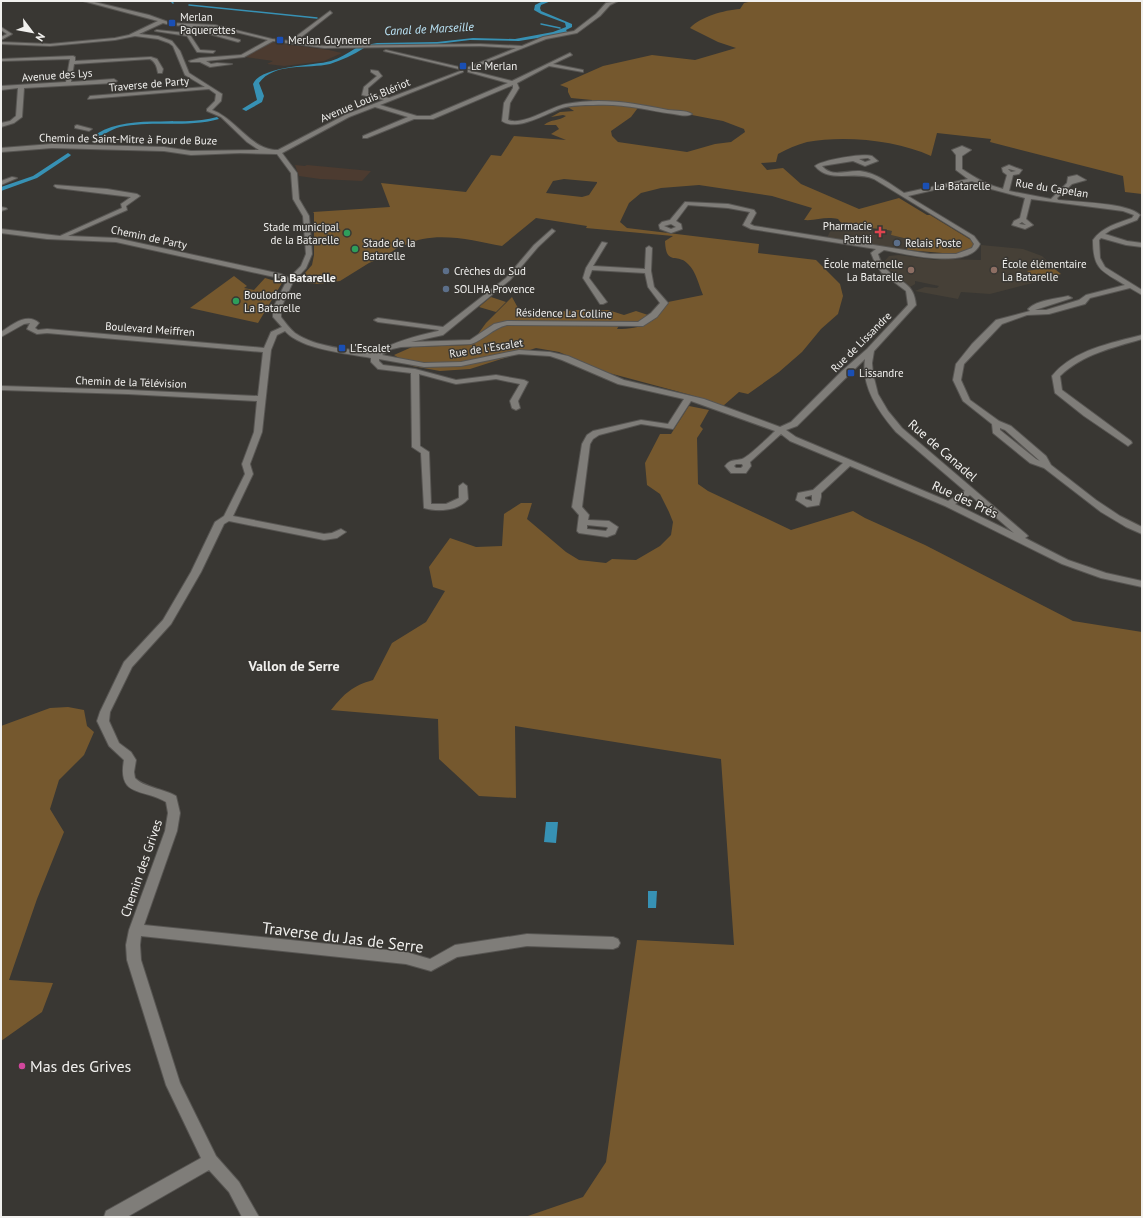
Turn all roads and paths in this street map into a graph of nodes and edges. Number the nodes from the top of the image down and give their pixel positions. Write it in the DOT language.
graph roads {
  1 [pos="85,1"];
  2 [pos="616,1"];
  3 [pos="330,12"];
  4 [pos="131,13"];
  5 [pos="161,22"];
  6 [pos="151,24"];
  7 [pos="170,24"];
  8 [pos="191,25"];
  9 [pos="1,28"];
  10 [pos="200,30"];
  11 [pos="157,31"];
  12 [pos="131,35"];
  13 [pos="214,35"];
  14 [pos="189,36"];
  15 [pos="202,36"];
  16 [pos="196,37"];
  17 [pos="1,38"];
  18 [pos="272,40"];
  19 [pos="238,41"];
  20 [pos="1,43"];
  21 [pos="290,43"];
  22 [pos="369,47"];
  23 [pos="523,47"];
  24 [pos="213,52"];
  25 [pos="570,54"];
  26 [pos="200,59"];
  27 [pos="1,60"];
  28 [pos="192,60"];
  29 [pos="72,63"];
  30 [pos="207,65"];
  31 [pos="549,65"];
  32 [pos="470,68"];
  33 [pos="460,70"];
  34 [pos="373,71"];
  35 [pos="581,71"];
  36 [pos="160,72"];
  37 [pos="114,81"];
  38 [pos="513,83"];
  39 [pos="68,84"];
  40 [pos="1,88"];
  41 [pos="21,88"];
  42 [pos="209,88"];
  43 [pos="90,98"];
  44 [pos="390,99"];
  45 [pos="375,105"];
  46 [pos="689,114"];
  47 [pos="413,117"];
  48 [pos="1,125"];
  49 [pos="77,127"];
  50 [pos="89,129"];
  51 [pos="365,137"];
  52 [pos="1,150"];
  53 [pos="267,151"];
  54 [pos="279,152"];
  55 [pos="959,155"];
  56 [pos="854,159"];
  57 [pos="1010,174"];
  58 [pos="14,178"];
  59 [pos="970,180"];
  60 [pos="1,183"];
  61 [pos="1070,183"];
  62 [pos="57,186"];
  63 [pos="1006,191"];
  64 [pos="902,195"];
  65 [pos="1028,197"];
  66 [pos="1056,201"];
  67 [pos="1023,219"];
  68 [pos="672,222"];
  69 [pos="1,231"];
  70 [pos="552,231"];
  71 [pos="1100,235"];
  72 [pos="60,238"];
  73 [pos="604,243"];
  74 [pos="1126,243"];
  75 [pos="857,244"];
  76 [pos="1142,245"];
  77 [pos="649,248"];
  78 [pos="1142,250"];
  79 [pos="887,251"];
  80 [pos="874,253"];
  81 [pos="878,262"];
  82 [pos="589,268"];
  83 [pos="648,271"];
  84 [pos="290,281"];
  85 [pos="1130,286"];
  86 [pos="1142,293"];
  87 [pos="603,302"];
  88 [pos="378,320"];
  89 [pos="279,321"];
  90 [pos="285,328"];
  91 [pos="444,329"];
  92 [pos="1,335"];
  93 [pos="1142,336"];
  94 [pos="401,345"];
  95 [pos="268,347"];
  96 [pos="870,351"];
  97 [pos="375,356"];
  98 [pos="415,372"];
  99 [pos="1,388"];
  100 [pos="688,398"];
  101 [pos="261,399"];
  102 [pos="516,408"];
  103 [pos="780,430"];
  104 [pos="1128,443"];
  105 [pos="745,461"];
  106 [pos="849,462"];
  107 [pos="463,486"];
  108 [pos="971,491"];
  109 [pos="816,492"];
  110 [pos="948,504"];
  111 [pos="228,518"];
  112 [pos="583,522"];
  113 [pos="1142,531"];
  114 [pos="341,532"];
  115 [pos="1036,547"];
  116 [pos="1142,584"];
  117 [pos="136,930"];
  118 [pos="614,943"];
  119 [pos="211,1161"];
  120 [pos="112,1217"];
  121 [pos="251,1217"];
  1 -- 4 [label="street"];
  2 -- 23 [label="street"];
  3 -- 21 [label="street"];
  4 -- 5 [label="street"];
  4 -- 6 [label="street"];
  5 -- 6 [label="street"];
  5 -- 7 [label="street"];
  6 -- 7 [label="street"];
  6 -- 12 [label="street"];
  7 -- 8 [label="street"];
  8 -- 14 [label="street"];
  8 -- 18 [label="street"];
  9 -- 17 [label="street"];
  10 -- 13 [label="street"];
  11 -- 14 [label="street"];
  12 -- 20 [label="street"];
  12 -- 42 [label="street, Traverse de Party"];
  13 -- 15 [label="street"];
  13 -- 19 [label="street"];
  14 -- 16 [label="street"];
  14 -- 24 [label="street"];
  18 -- 21 [label="street"];
  18 -- 26 [label="street"];
  21 -- 22 [label="street"];
  22 -- 23 [label="street"];
  22 -- 33 [label="street"];
  23 -- 32 [label="street"];
  25 -- 31 [label="street"];
  26 -- 28 [label="street"];
  26 -- 30 [label="street"];
  27 -- 29 [label="street"];
  29 -- 36 [label="street"];
  29 -- 39 [label="street"];
  31 -- 35 [label="street"];
  31 -- 38 [label="street"];
  32 -- 33 [label="street"];
  32 -- 38 [label="street"];
  33 -- 44 [label="street, Avenue Louis Blériot"];
  34 -- 44 [label="street"];
  37 -- 39 [label="street, Avenue des Lys"];
  38 -- 46 [label="street"];
  38 -- 47 [label="street"];
  39 -- 41 [label="street, Avenue des Lys"];
  40 -- 41 [label="street, Avenue des Lys"];
  41 -- 48 [label="street"];
  42 -- 43 [label="street, Traverse de Party"];
  42 -- 53 [label="street"];
  44 -- 45 [label="street, Avenue Louis Blériot"];
  45 -- 47 [label="street"];
  45 -- 54 [label="street, Avenue Louis Blériot"];
  47 -- 51 [label="street"];
  49 -- 50 [label="street"];
  52 -- 53 [label="street, Chemin de Saint-Mitre à Four de Buze"];
  53 -- 54 [label="street, Chemin de Saint-Mitre à Four de Buze"];
  54 -- 84 [label="street"];
  55 -- 59 [label="street"];
  56 -- 64 [label="street"];
  57 -- 63 [label="street"];
  58 -- 60 [label="street"];
  59 -- 63 [label="street, Rue du Capelan"];
  59 -- 64 [label="street"];
  61 -- 66 [label="street"];
  62 -- 72 [label="street"];
  63 -- 65 [label="street, Rue du Capelan"];
  64 -- 79 [label="street"];
  65 -- 66 [label="street, Rue du Capelan"];
  65 -- 67 [label="street"];
  66 -- 71 [label="street, Rue du Capelan"];
  68 -- 75 [label="street"];
  69 -- 72 [label="street, Chemin de Party"];
  70 -- 91 [label="street"];
  71 -- 74 [label="street"];
  71 -- 85 [label="street"];
  72 -- 84 [label="street, Chemin de Party"];
  73 -- 82 [label="street"];
  74 -- 76 [label="street"];
  74 -- 78 [label="street"];
  75 -- 79 [label="street"];
  75 -- 80 [label="street"];
  77 -- 83 [label="street, Résidence La Colline"];
  79 -- 80 [label="street"];
  79 -- 81 [label="street"];
  80 -- 81 [label="street, Rue de Lissandre"];
  81 -- 96 [label="street, Rue de Lissandre"];
  82 -- 83 [label="street"];
  82 -- 87 [label="street"];
  83 -- 94 [label="street, Résidence La Colline"];
  84 -- 89 [label="street, Chemin des Grives"];
  85 -- 86 [label="street"];
  85 -- 113 [label="street"];
  88 -- 91 [label="street"];
  89 -- 90 [label="street"];
  89 -- 95 [label="street, Chemin des Grives"];
  90 -- 95 [label="street"];
  90 -- 97 [label="street, Rue de l'Escalet"];
  91 -- 94 [label="street"];
  92 -- 95 [label="street, Boulevard Meiffren"];
  93 -- 104 [label="street"];
  94 -- 97 [label="street"];
  95 -- 101 [label="street, Chemin des Grives"];
  96 -- 103 [label="street, Rue de Lissandre"];
  96 -- 108 [label="street, Rue de Canadel"];
  97 -- 98 [label="street"];
  97 -- 100 [label="street, Rue de l'Escalet"];
  98 -- 102 [label="street"];
  98 -- 107 [label="street"];
  99 -- 101 [label="street, Chemin de la Télévision"];
  100 -- 103 [label="street, Rue de l'Escalet"];
  100 -- 112 [label="street"];
  101 -- 111 [label="street, Chemin des Grives"];
  103 -- 105 [label="street, Rue de Lissandre"];
  103 -- 106 [label="street, Rue des Prés"];
  106 -- 109 [label="street"];
  106 -- 110 [label="street, Rue des Prés"];
  108 -- 110 [label="street"];
  108 -- 115 [label="street, Rue de Canadel"];
  110 -- 115 [label="street, Rue des Prés"];
  111 -- 114 [label="street"];
  111 -- 117 [label="street, Chemin des Grives"];
  115 -- 116 [label="street, Rue des Prés"];
  117 -- 118 [label="street, Traverse du Jas de Serre"];
  117 -- 119 [label="street, Chemin des Grives"];
  119 -- 120 [label="street"];
  119 -- 121 [label="street, Chemin des Grives"];
}
